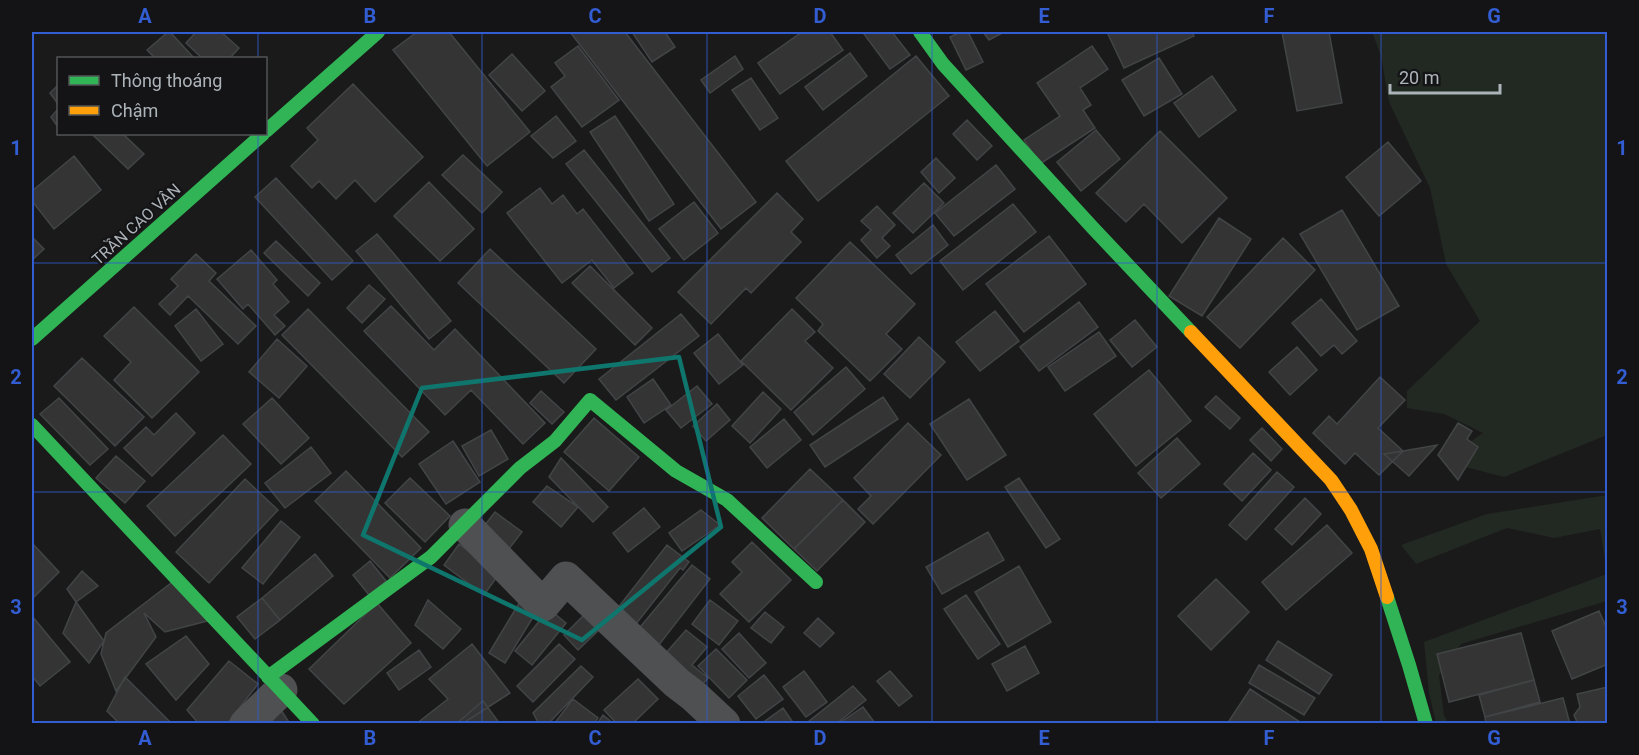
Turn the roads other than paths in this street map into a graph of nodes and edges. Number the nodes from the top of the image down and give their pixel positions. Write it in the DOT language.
graph roads {
  1 [pos="378,32"];
  2 [pos="920,32"];
  3 [pos="267,129"];
  4 [pos="261,135"];
  5 [pos="32,339"];
  6 [pos="32,425"];
  7 [pos="465,525"];
  8 [pos="816,582"];
  9 [pos="275,683"];
  10 [pos="246,723"];
  11 [pos="313,723"];
  12 [pos="723,723"];
  13 [pos="1426,723"];
  1 -- 3 [label="street, TRẦN CAO VÂN"];
  2 -- 13 [label="street"];
  4 -- 5 [label="street, TRẦN CAO VÂN"];
  6 -- 9 [label="street"];
  7 -- 8 [label="street"];
  7 -- 9 [label="street"];
  7 -- 12 [label="street"];
  9 -- 10 [label="street"];
  9 -- 11 [label="street"];
}
